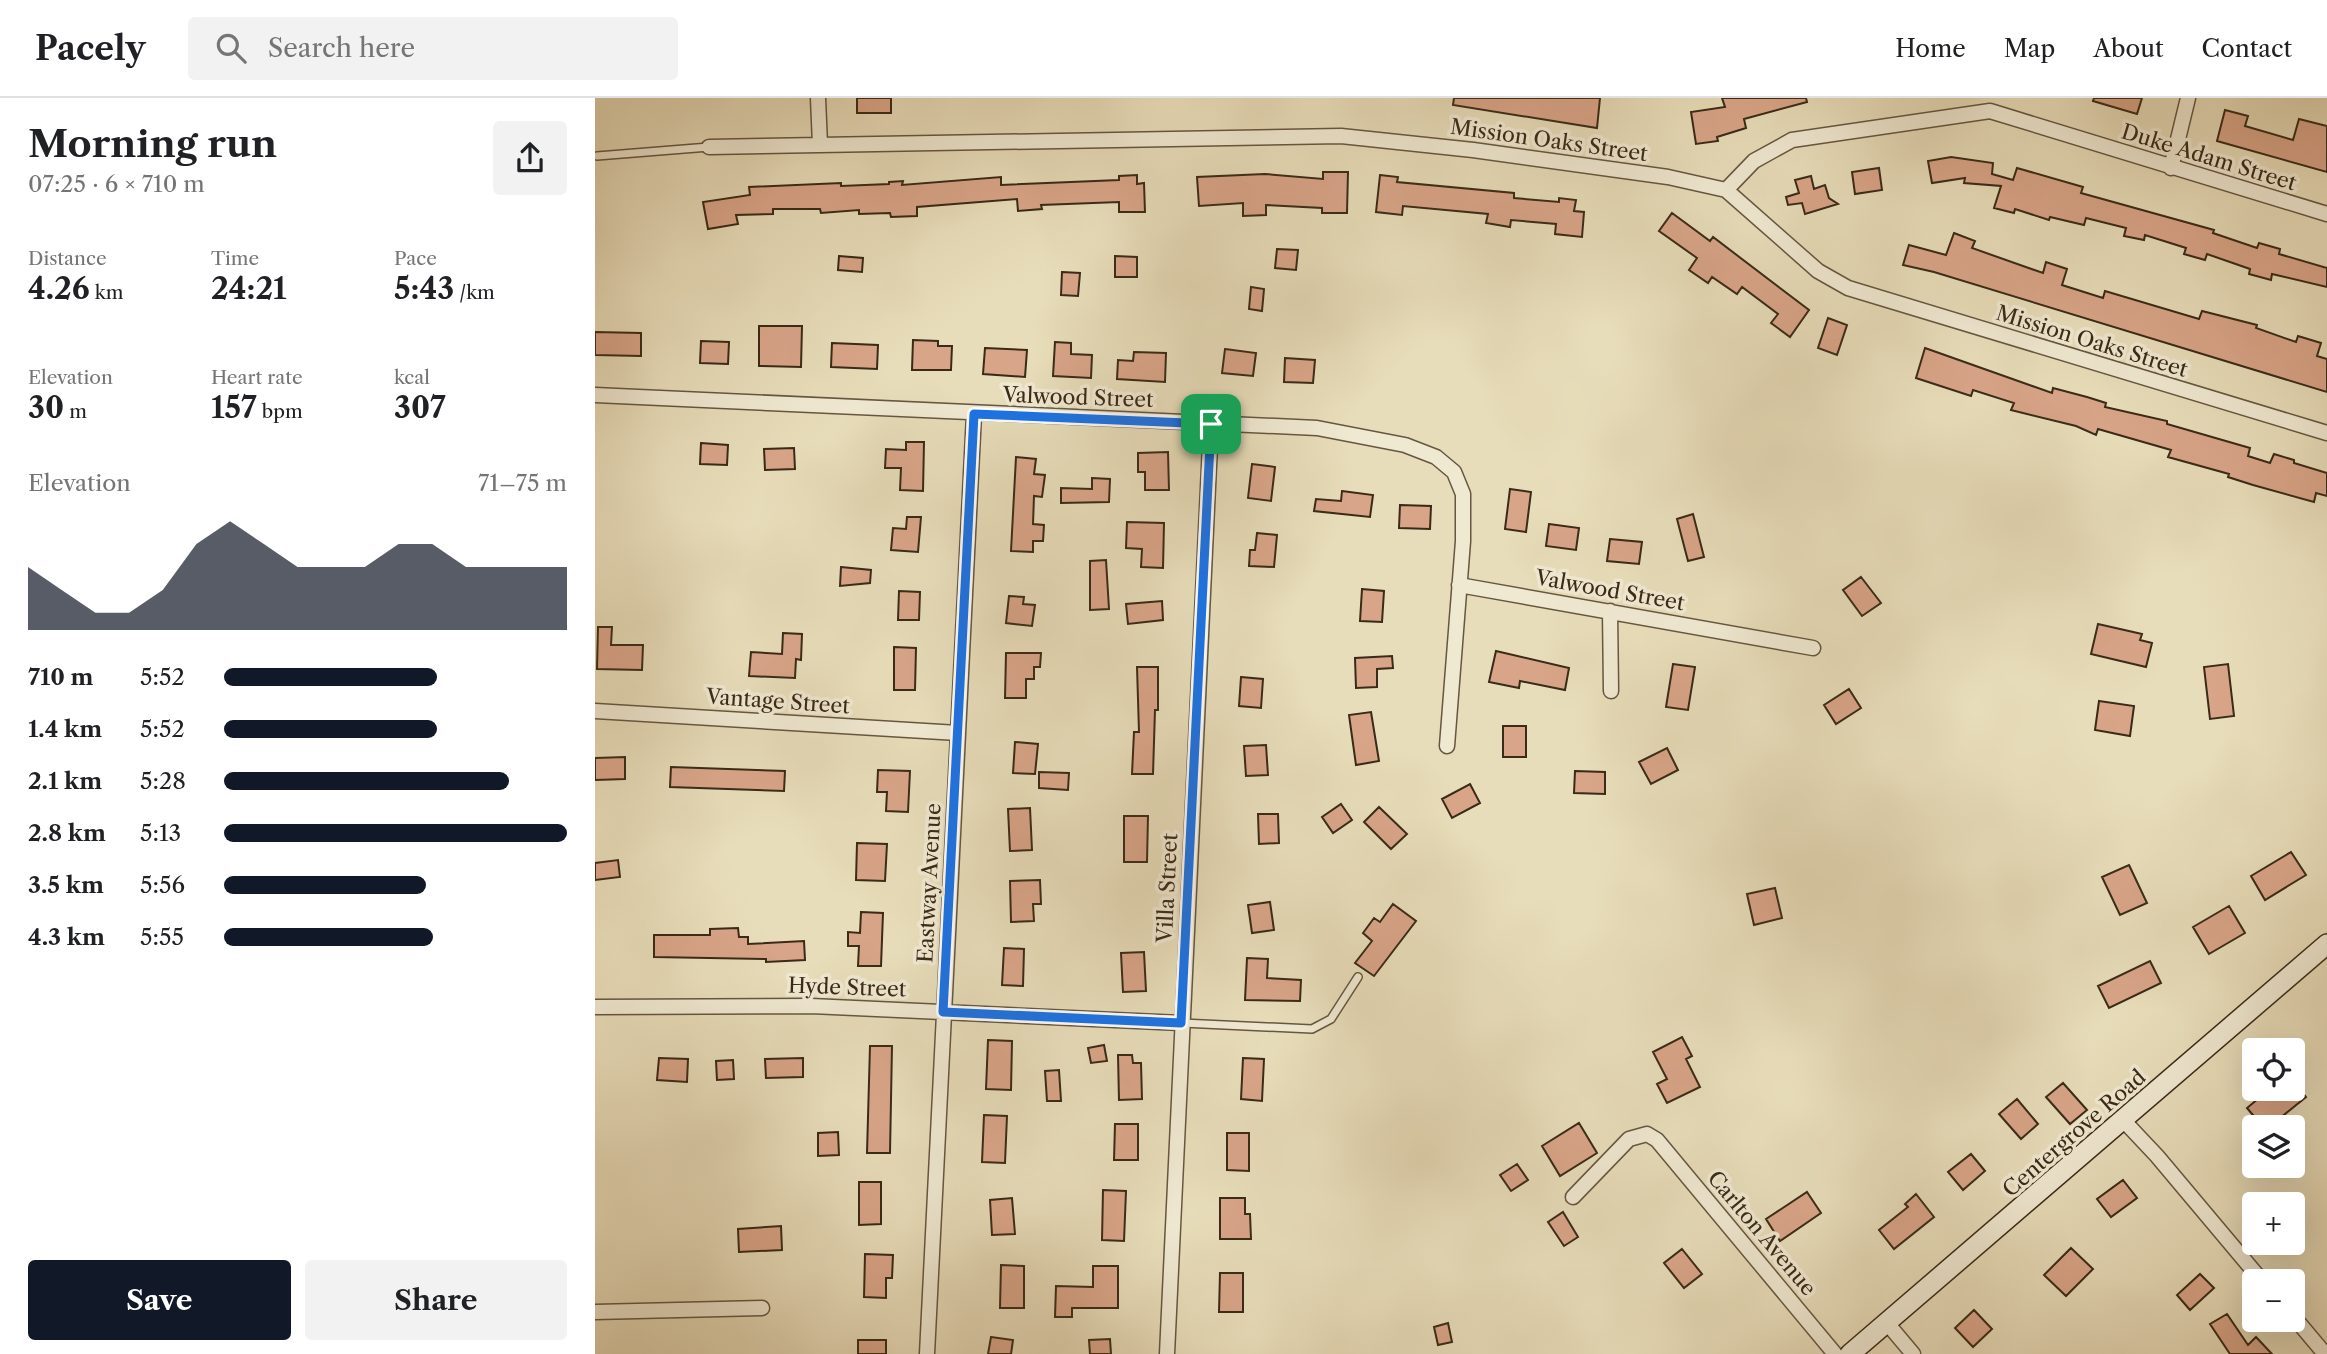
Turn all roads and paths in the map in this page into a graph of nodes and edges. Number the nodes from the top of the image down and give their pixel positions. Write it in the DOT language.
graph roads {
  1 [pos="818,98"];
  2 [pos="2188,98"];
  3 [pos="820,145"];
  4 [pos="709,147"];
  5 [pos="597,156"];
  6 [pos="2171,167"];
  7 [pos="1725,190"];
  8 [pos="2327,215"];
  9 [pos="595,395"];
  10 [pos="974,414"];
  11 [pos="1211,424"];
  12 [pos="2327,433"];
  13 [pos="1459,585"];
  14 [pos="1610,611"];
  15 [pos="1813,648"];
  16 [pos="1611,691"];
  17 [pos="595,711"];
  18 [pos="958,733"];
  19 [pos="1447,746"];
  20 [pos="2327,944"];
  21 [pos="1358,977"];
  22 [pos="595,1007"];
  23 [pos="943,1012"];
  24 [pos="1181,1023"];
  25 [pos="2124,1121"];
  26 [pos="1573,1197"];
  27 [pos="2252,1269"];
  28 [pos="762,1308"];
  29 [pos="595,1312"];
  30 [pos="1887,1323"];
  31 [pos="2305,1330"];
  32 [pos="927,1354"];
  33 [pos="1167,1354"];
  34 [pos="1835,1354"];
  35 [pos="1850,1354"];
  36 [pos="1913,1354"];
  37 [pos="2325,1354"];
  1 -- 3 [label="street"];
  2 -- 6 [label="street"];
  3 -- 4 [label="street, Mission Oaks Street"];
  3 -- 7 [label="street, Mission Oaks Street"];
  4 -- 5 [label="lane"];
  6 -- 7 [label="street, Duke Adam Street"];
  6 -- 8 [label="street, Duke Adam Street"];
  7 -- 12 [label="street, Mission Oaks Street"];
  9 -- 10 [label="street, Valwood Street"];
  10 -- 11 [label="street, Valwood Street"];
  10 -- 18 [label="street, Eastway Avenue"];
  11 -- 13 [label="street, Valwood Street"];
  11 -- 24 [label="street, Villa Street"];
  13 -- 14 [label="street, Valwood Street"];
  13 -- 19 [label="street"];
  14 -- 15 [label="street, Valwood Street"];
  14 -- 16 [label="street"];
  17 -- 18 [label="street, Vantage Street"];
  18 -- 23 [label="street, Eastway Avenue"];
  20 -- 25 [label="street, Centergrove Road"];
  21 -- 24 [label="lane"];
  22 -- 23 [label="street, Hyde Street"];
  23 -- 24 [label="street, Hyde Street"];
  23 -- 32 [label="street, Eastway Avenue"];
  24 -- 33 [label="street, Villa Street"];
  25 -- 27 [label="street"];
  25 -- 30 [label="street, Centergrove Road"];
  26 -- 34 [label="street, Carlton Avenue"];
  28 -- 29 [label="street"];
  30 -- 35 [label="street, Centergrove Road"];
  30 -- 36 [label="street"];
  31 -- 37 [label="street"];
}
